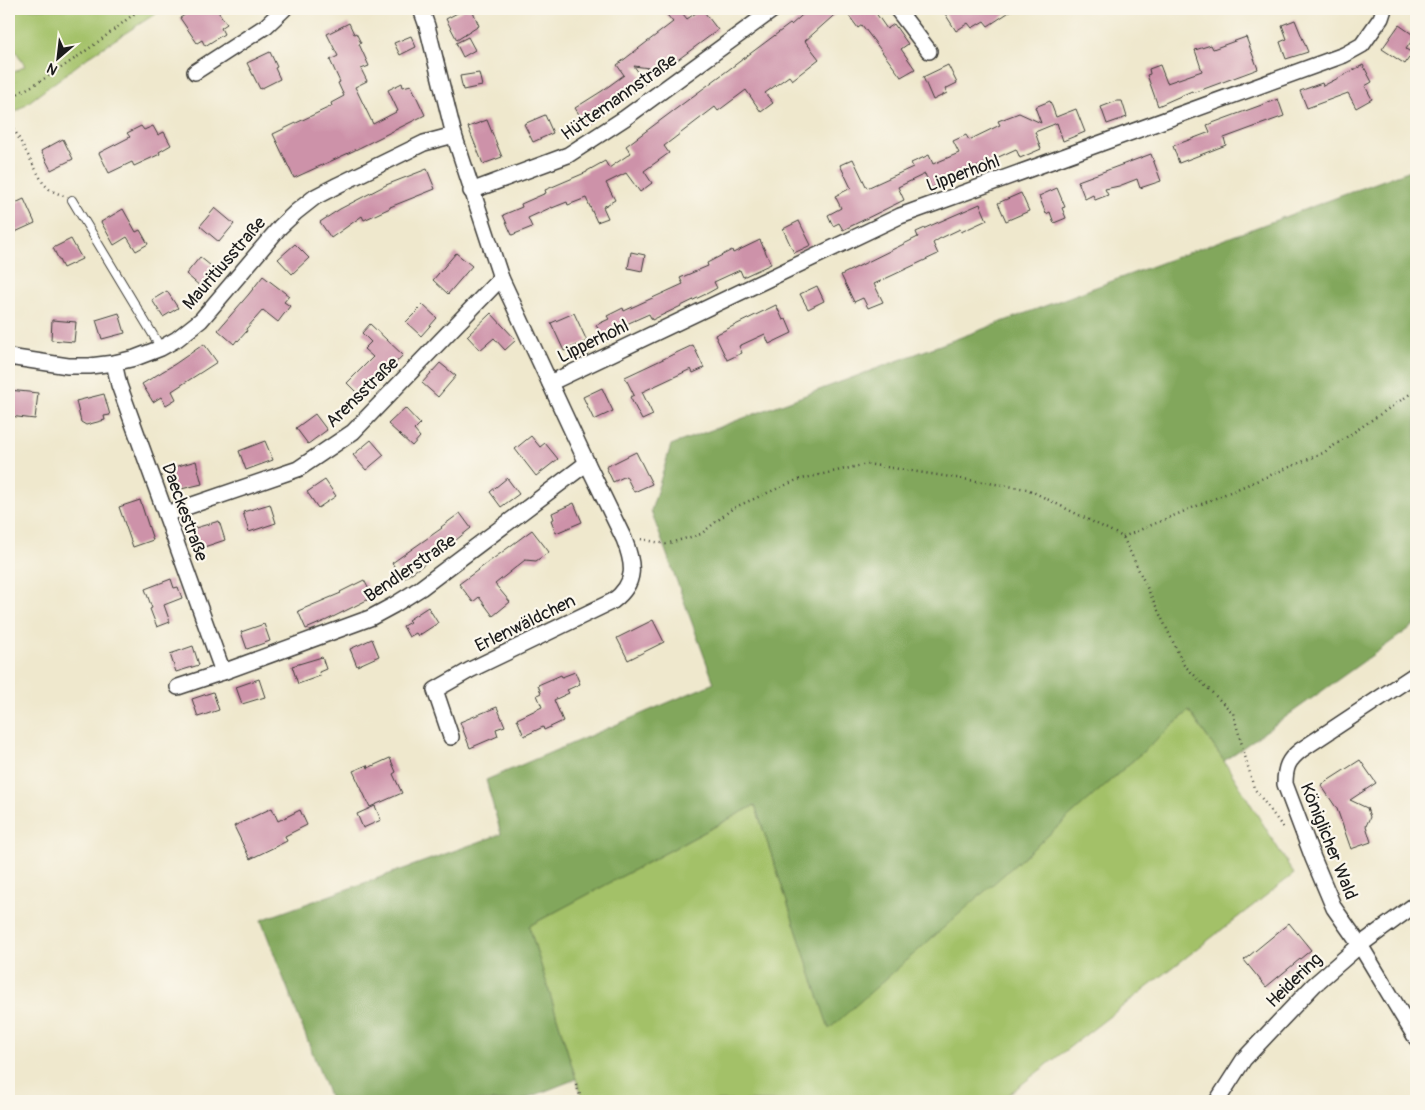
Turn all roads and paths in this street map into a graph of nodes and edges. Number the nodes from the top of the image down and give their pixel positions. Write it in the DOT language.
graph roads {
  1 [pos="140,9"];
  2 [pos="284,9"];
  3 [pos="421,9"];
  4 [pos="774,9"];
  5 [pos="897,9"];
  6 [pos="1384,9"];
  7 [pos="928,51"];
  8 [pos="195,72"];
  9 [pos="9,98"];
  10 [pos="9,120"];
  11 [pos="454,135"];
  12 [pos="471,191"];
  13 [pos="72,200"];
  14 [pos="501,278"];
  15 [pos="161,348"];
  16 [pos="9,357"];
  17 [pos="114,364"];
  18 [pos="550,383"];
  19 [pos="1416,390"];
  20 [pos="587,463"];
  21 [pos="166,514"];
  22 [pos="1122,537"];
  23 [pos="624,539"];
  24 [pos="223,672"];
  25 [pos="1416,674"];
  26 [pos="178,687"];
  27 [pos="451,737"];
  28 [pos="1286,830"];
  29 [pos="1416,904"];
  30 [pos="1360,945"];
  31 [pos="1416,1038"];
  32 [pos="576,1084"];
  33 [pos="582,1101"];
  34 [pos="1217,1101"];
  1 -- 9 [label="path"];
  2 -- 8 [label="street"];
  3 -- 11 [label="street, Lipperhohl"];
  4 -- 12 [label="street, Hüttemannstraße"];
  5 -- 7 [label="street"];
  6 -- 18 [label="street, Lipperhohl"];
  10 -- 13 [label="path"];
  11 -- 12 [label="street, Lipperhohl"];
  11 -- 15 [label="street, Mauritiusstraße"];
  12 -- 14 [label="street, Lipperhohl"];
  13 -- 15 [label="lane"];
  14 -- 18 [label="street, Lipperhohl"];
  14 -- 21 [label="street, Arensstraße"];
  15 -- 17 [label="street, Mauritiusstraße"];
  16 -- 17 [label="street, Mauritiusstraße"];
  17 -- 21 [label="street, Daeckestraße"];
  18 -- 20 [label="street, Lipperhohl"];
  19 -- 22 [label="path"];
  20 -- 23 [label="street, Lipperhohl"];
  20 -- 24 [label="street, Bendlerstraße"];
  21 -- 24 [label="street, Daeckestraße"];
  22 -- 23 [label="path"];
  22 -- 28 [label="path"];
  23 -- 27 [label="street, Erlenwäldchen"];
  24 -- 26 [label="street, Bendlerstraße"];
  25 -- 30 [label="street, Königlicher Wald"];
  29 -- 30 [label="street, Heidering"];
  30 -- 31 [label="street, Königlicher Wald"];
  30 -- 34 [label="street, Heidering"];
  32 -- 33 [label="path"];
}
